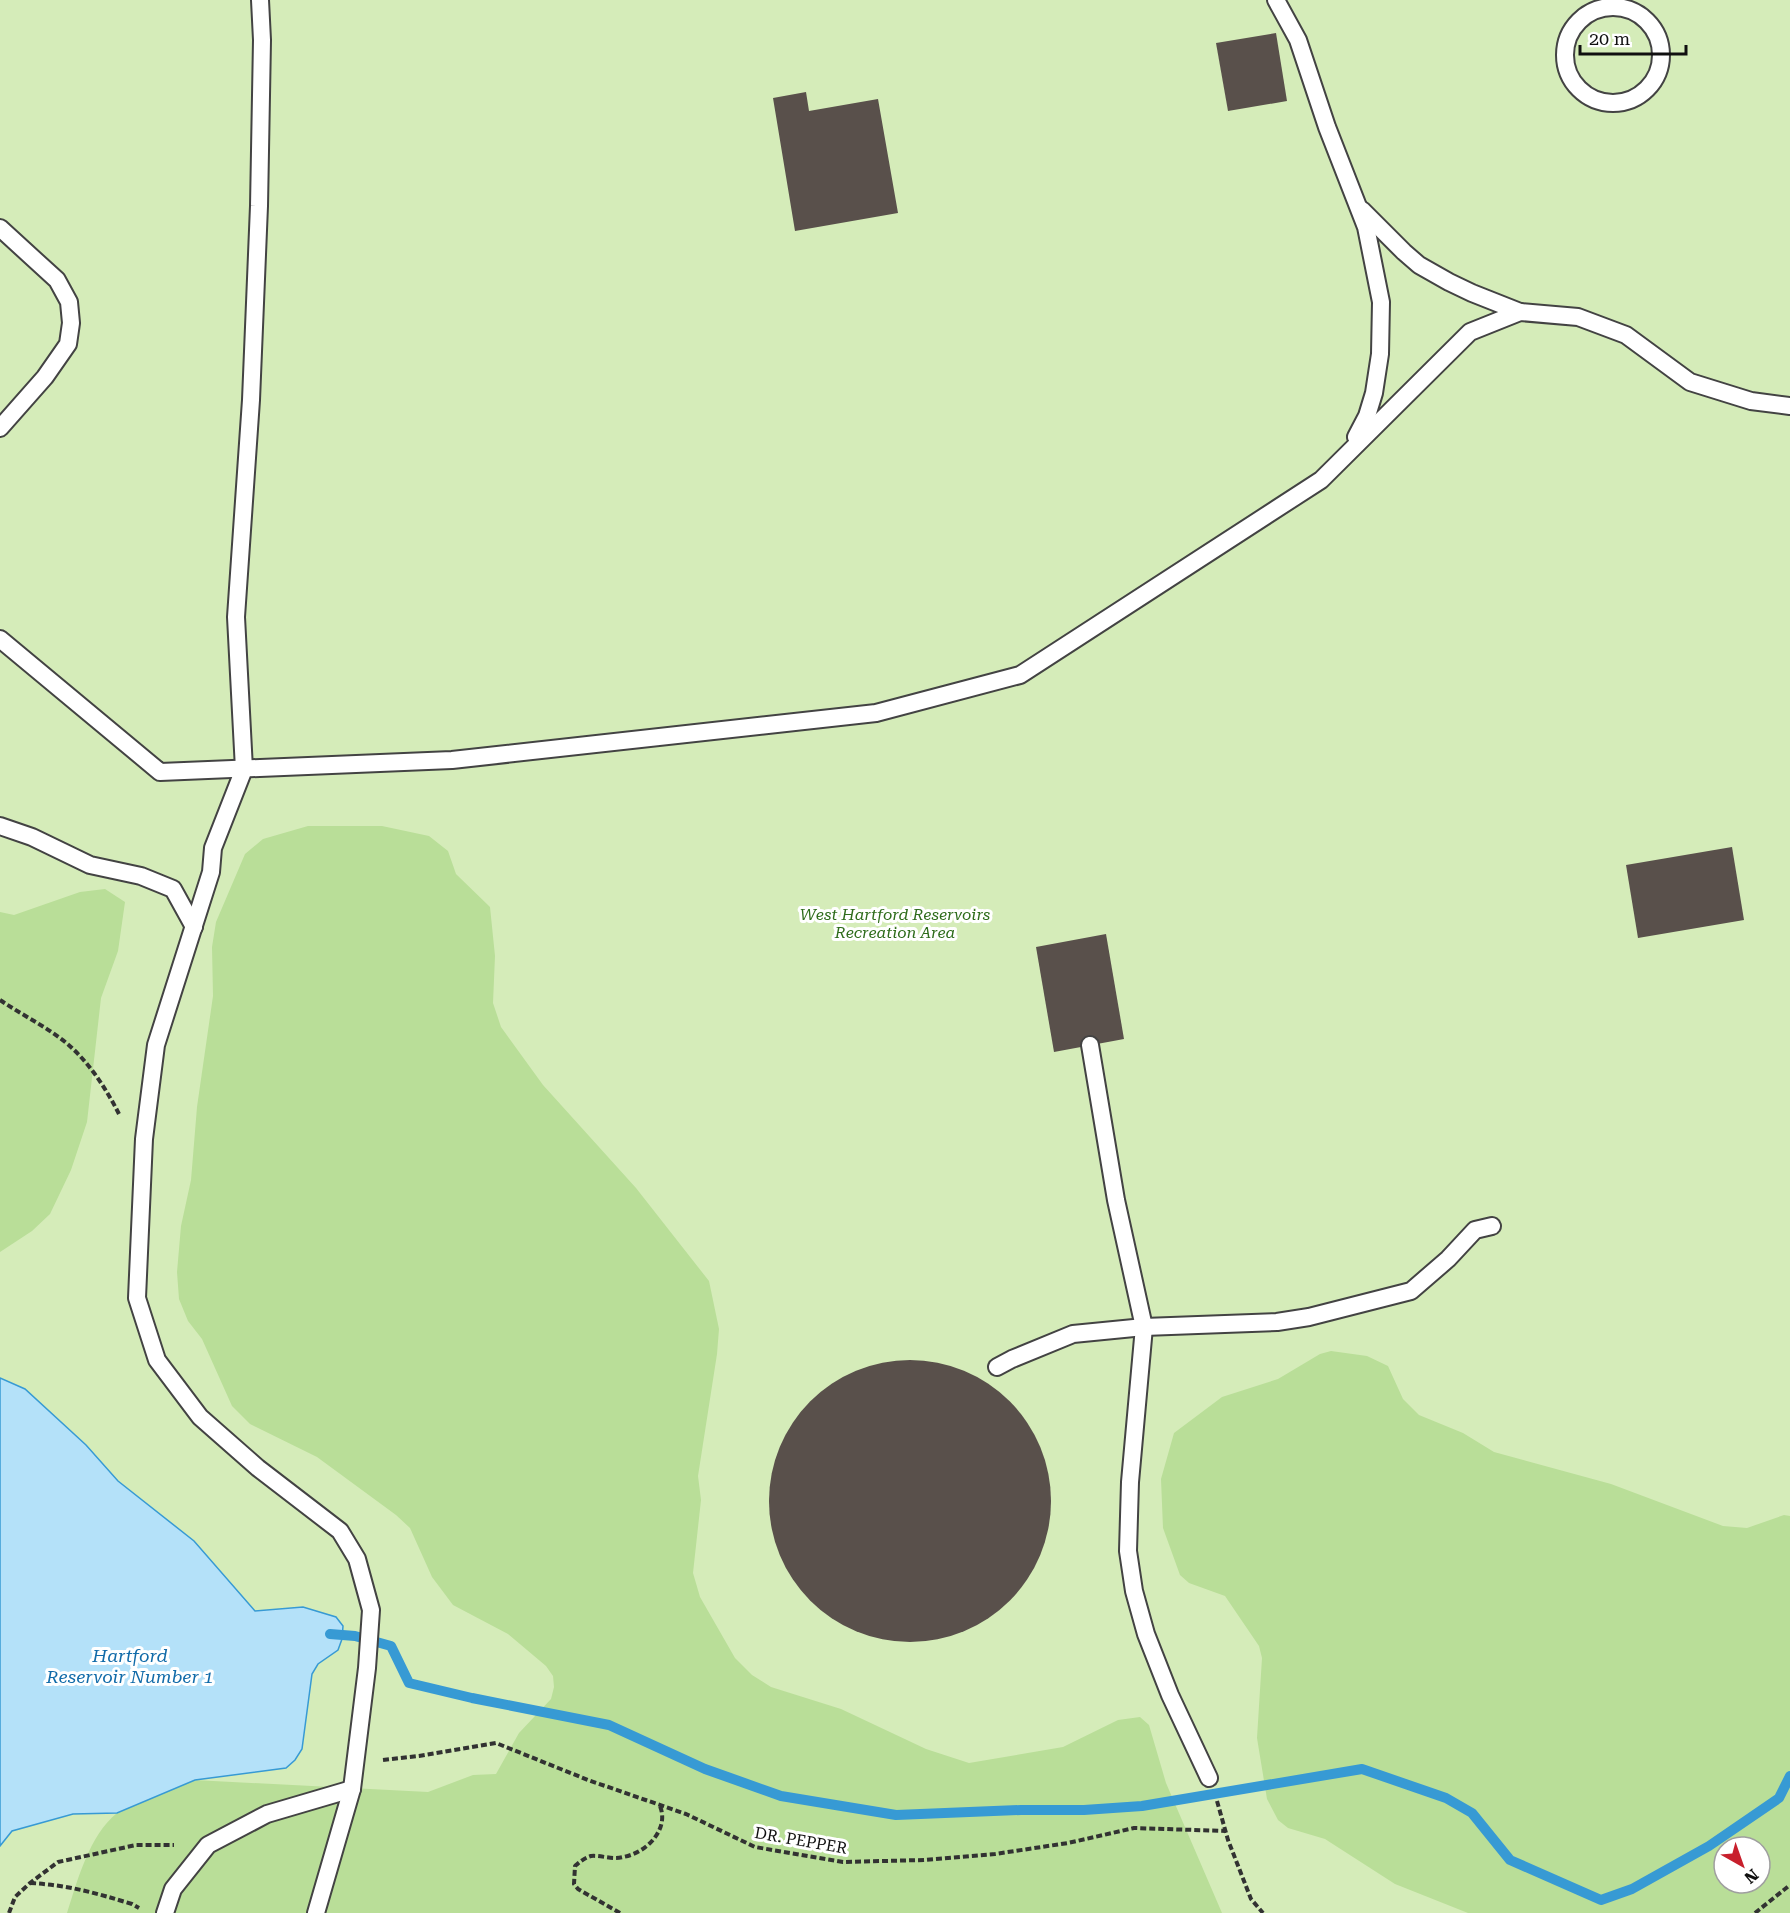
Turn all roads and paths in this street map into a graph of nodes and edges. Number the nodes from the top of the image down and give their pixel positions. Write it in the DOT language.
graph roads {
  1 [pos="260,0"];
  2 [pos="1276,0"];
  3 [pos="1572,81"];
  4 [pos="1358,203"];
  5 [pos="0,228"];
  6 [pos="1520,312"];
  7 [pos="1790,406"];
  8 [pos="0,428"];
  9 [pos="1342,457"];
  10 [pos="0,639"];
  11 [pos="244,768"];
  12 [pos="0,826"];
  13 [pos="194,927"];
  14 [pos="0,1000"];
  15 [pos="1090,1045"];
  16 [pos="124,1124"];
  17 [pos="1492,1226"];
  18 [pos="1144,1327"];
  19 [pos="997,1367"];
  20 [pos="355,1763"];
  21 [pos="1209,1778"];
  22 [pos="352,1789"];
  23 [pos="658,1804"];
  24 [pos="667,1808"];
  25 [pos="662,1811"];
  26 [pos="208,1845"];
  27 [pos="30,1882"];
  28 [pos="1790,1885"];
  29 [pos="9,1913"];
  30 [pos="147,1913"];
  31 [pos="165,1913"];
  32 [pos="316,1913"];
  33 [pos="620,1913"];
  34 [pos="1263,1913"];
  35 [pos="1755,1913"];
  1 -- 11 [label="lane"];
  2 -- 4 [label="lane"];
  3 -- 3 [label="lane"];
  4 -- 6 [label="lane"];
  4 -- 9 [label="lane"];
  5 -- 8 [label="lane"];
  6 -- 7 [label="lane"];
  6 -- 9 [label="lane"];
  9 -- 11 [label="lane"];
  10 -- 11 [label="lane"];
  11 -- 13 [label="lane"];
  12 -- 13 [label="lane"];
  13 -- 20 [label="lane"];
  14 -- 16 [label="path"];
  15 -- 18 [label="lane"];
  17 -- 18 [label="lane"];
  18 -- 19 [label="lane"];
  18 -- 21 [label="lane"];
  20 -- 22 [label="lane"];
  20 -- 23 [label="path, DR. PEPPER"];
  22 -- 26 [label="lane"];
  22 -- 32 [label="lane"];
  23 -- 24 [label="path, DR. PEPPER"];
  23 -- 25 [label="path"];
  24 -- 25 [label="path"];
  24 -- 34 [label="path, DR. PEPPER"];
  25 -- 33 [label="path"];
  26 -- 27 [label="path"];
  26 -- 31 [label="lane"];
  27 -- 29 [label="path"];
  27 -- 30 [label="path"];
  28 -- 35 [label="path"];
}
